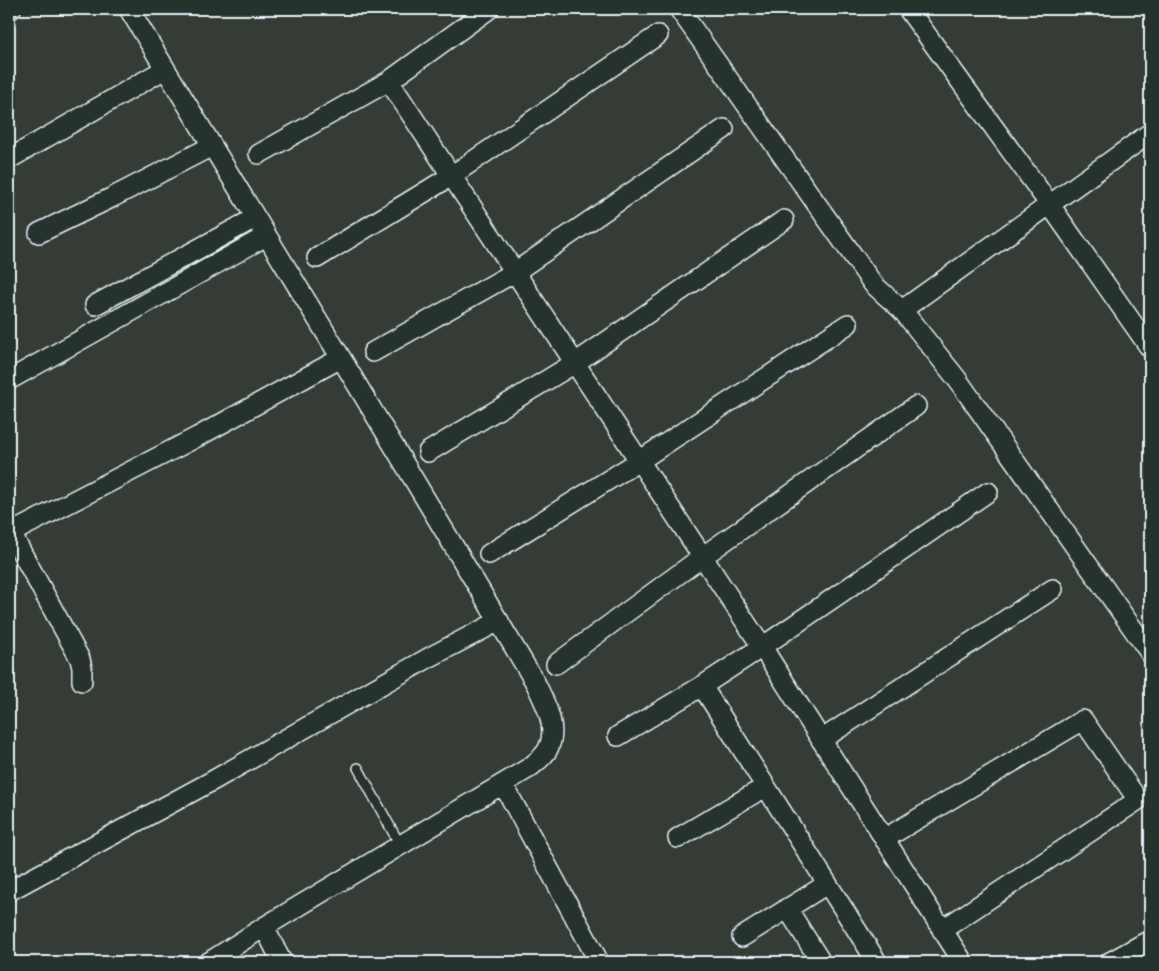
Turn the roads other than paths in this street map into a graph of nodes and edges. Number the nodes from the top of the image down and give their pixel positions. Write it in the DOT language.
graph roads {
  1 [pos="129,9"];
  2 [pos="489,9"];
  3 [pos="679,9"];
  4 [pos="908,9"];
  5 [pos="658,35"];
  6 [pos="166,69"];
  7 [pos="389,81"];
  8 [pos="724,129"];
  9 [pos="1150,133"];
  10 [pos="212,146"];
  11 [pos="259,154"];
  12 [pos="9,159"];
  13 [pos="452,176"];
  14 [pos="1050,205"];
  15 [pos="255,218"];
  16 [pos="784,220"];
  17 [pos="39,233"];
  18 [pos="266,236"];
  19 [pos="317,258"];
  20 [pos="515,272"];
  21 [pos="95,305"];
  22 [pos="902,310"];
  23 [pos="848,324"];
  24 [pos="1148,342"];
  25 [pos="373,352"];
  26 [pos="341,358"];
  27 [pos="575,363"];
  28 [pos="9,380"];
  29 [pos="916,406"];
  30 [pos="428,452"];
  31 [pos="638,460"];
  32 [pos="988,492"];
  33 [pos="10,534"];
  34 [pos="489,554"];
  35 [pos="702,557"];
  36 [pos="1053,589"];
  37 [pos="499,621"];
  38 [pos="762,647"];
  39 [pos="1150,653"];
  40 [pos="556,664"];
  41 [pos="82,681"];
  42 [pos="702,686"];
  43 [pos="618,736"];
  44 [pos="821,740"];
  45 [pos="358,768"];
  46 [pos="503,784"];
  47 [pos="765,787"];
  48 [pos="678,838"];
  49 [pos="884,839"];
  50 [pos="400,845"];
  51 [pos="827,884"];
  52 [pos="9,891"];
  53 [pos="787,908"];
  54 [pos="264,927"];
  55 [pos="942,930"];
  56 [pos="742,937"];
  57 [pos="1150,940"];
  58 [pos="208,962"];
  59 [pos="282,962"];
  60 [pos="599,962"];
  61 [pos="821,962"];
  62 [pos="877,962"];
  63 [pos="963,962"];
  64 [pos="1110,962"];
  1 -- 6 [label="street"];
  2 -- 7 [label="street"];
  3 -- 22 [label="street"];
  4 -- 14 [label="street"];
  5 -- 13 [label="street"];
  6 -- 10 [label="street"];
  6 -- 12 [label="street"];
  7 -- 11 [label="street"];
  7 -- 13 [label="street"];
  8 -- 20 [label="street"];
  9 -- 14 [label="street"];
  10 -- 15 [label="street"];
  10 -- 17 [label="street"];
  13 -- 19 [label="street"];
  13 -- 20 [label="street"];
  14 -- 22 [label="street"];
  14 -- 24 [label="street"];
  15 -- 18 [label="street"];
  15 -- 21 [label="street"];
  16 -- 27 [label="street"];
  18 -- 26 [label="street"];
  18 -- 28 [label="street"];
  20 -- 25 [label="street"];
  20 -- 27 [label="street"];
  22 -- 39 [label="street"];
  23 -- 31 [label="street"];
  26 -- 33 [label="street"];
  26 -- 37 [label="street"];
  27 -- 30 [label="street"];
  27 -- 31 [label="street"];
  29 -- 35 [label="street"];
  31 -- 34 [label="street"];
  31 -- 35 [label="street"];
  32 -- 38 [label="street"];
  33 -- 41 [label="street"];
  35 -- 38 [label="street"];
  35 -- 40 [label="street"];
  36 -- 44 [label="street"];
  37 -- 46 [label="street"];
  37 -- 52 [label="street"];
  38 -- 42 [label="street"];
  38 -- 44 [label="street"];
  42 -- 43 [label="street"];
  42 -- 47 [label="street"];
  44 -- 49 [label="street"];
  45 -- 50 [label="lane"];
  46 -- 50 [label="street"];
  46 -- 60 [label="street"];
  47 -- 48 [label="street"];
  47 -- 51 [label="street"];
  49 -- 55 [label="street"];
  49 -- 55 [label="street"];
  50 -- 54 [label="street"];
  51 -- 53 [label="street"];
  51 -- 62 [label="street"];
  53 -- 56 [label="street"];
  53 -- 61 [label="street"];
  54 -- 58 [label="street"];
  54 -- 59 [label="street"];
  55 -- 63 [label="street"];
  57 -- 64 [label="street"];
}
